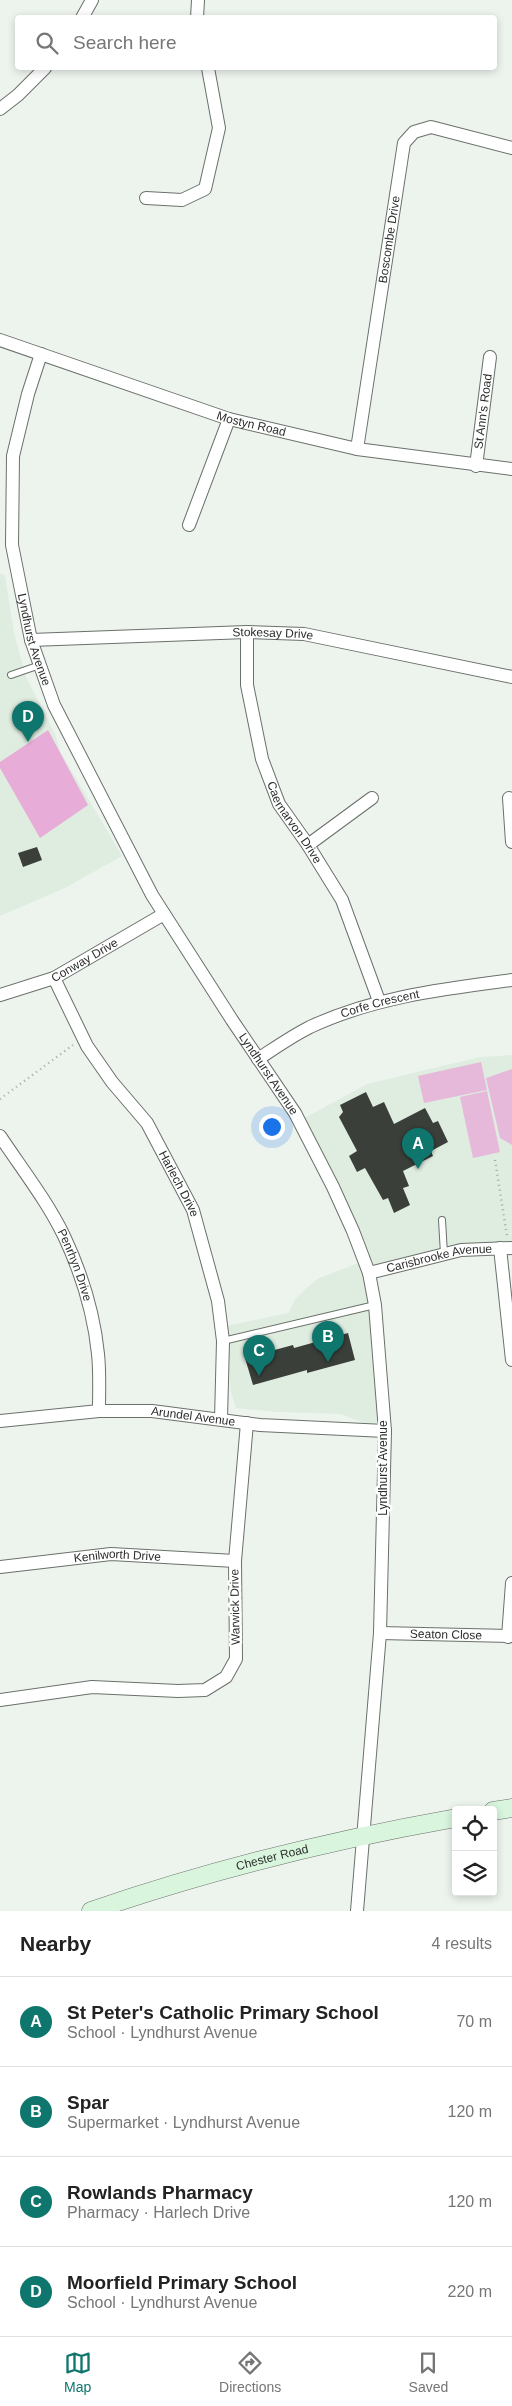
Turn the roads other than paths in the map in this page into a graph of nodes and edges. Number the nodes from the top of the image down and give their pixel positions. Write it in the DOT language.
graph roads {
  1 [pos="92,0"];
  2 [pos="198,0"];
  3 [pos="84,15"];
  4 [pos="197,15"];
  5 [pos="43,70"];
  6 [pos="208,70"];
  7 [pos="0,109"];
  8 [pos="512,148"];
  9 [pos="146,198"];
  10 [pos="0,340"];
  11 [pos="41,354"];
  12 [pos="490,357"];
  13 [pos="229,419"];
  14 [pos="357,449"];
  15 [pos="476,466"];
  16 [pos="512,469"];
  17 [pos="6,478"];
  18 [pos="189,525"];
  19 [pos="247,632"];
  20 [pos="31,640"];
  21 [pos="40,665"];
  22 [pos="11,675"];
  23 [pos="512,677"];
  24 [pos="372,798"];
  25 [pos="509,798"];
  26 [pos="512,842"];
  27 [pos="308,845"];
  28 [pos="164,914"];
  29 [pos="54,978"];
  30 [pos="512,980"];
  31 [pos="0,995"];
  32 [pos="379,1001"];
  33 [pos="258,1059"];
  34 [pos="0,1136"];
  35 [pos="442,1220"];
  36 [pos="507,1248"];
  37 [pos="444,1254"];
  38 [pos="369,1273"];
  39 [pos="375,1305"];
  40 [pos="222,1341"];
  41 [pos="512,1360"];
  42 [pos="99,1411"];
  43 [pos="221,1420"];
  44 [pos="0,1421"];
  45 [pos="247,1423"];
  46 [pos="385,1430"];
  47 [pos="235,1561"];
  48 [pos="0,1567"];
  49 [pos="512,1583"];
  50 [pos="380,1632"];
  51 [pos="510,1637"];
  52 [pos="0,1700"];
  53 [pos="512,1808"];
  54 [pos="497,1810"];
  55 [pos="452,1819"];
  56 [pos="364,1834"];
  57 [pos="91,1911"];
  58 [pos="357,1911"];
  1 -- 3 [label="street"];
  2 -- 4 [label="street"];
  5 -- 7 [label="street"];
  6 -- 9 [label="street"];
  8 -- 14 [label="street, Boscombe Drive"];
  10 -- 11 [label="street, Mostyn Road"];
  11 -- 13 [label="street, Mostyn Road"];
  11 -- 17 [label="street, Lyndhurst Avenue"];
  12 -- 15 [label="street, St Ann's Road"];
  13 -- 14 [label="street, Mostyn Road"];
  13 -- 18 [label="street"];
  14 -- 15 [label="street, Mostyn Road"];
  15 -- 16 [label="street, Mostyn Road"];
  17 -- 20 [label="street, Lyndhurst Avenue"];
  19 -- 20 [label="street, Stokesay Drive"];
  19 -- 23 [label="street, Stokesay Drive"];
  19 -- 27 [label="street, Caernarvon Drive"];
  20 -- 21 [label="street, Lyndhurst Avenue"];
  21 -- 22 [label="lane"];
  21 -- 28 [label="street, Lyndhurst Avenue"];
  24 -- 27 [label="street"];
  25 -- 26 [label="street"];
  27 -- 32 [label="street, Caernarvon Drive"];
  28 -- 29 [label="street, Conway Drive"];
  28 -- 33 [label="street, Lyndhurst Avenue"];
  29 -- 31 [label="street, Conway Drive"];
  29 -- 40 [label="street, Harlech Drive"];
  30 -- 32 [label="street, Corfe Crescent"];
  32 -- 33 [label="street, Corfe Crescent"];
  33 -- 38 [label="street, Lyndhurst Avenue"];
  34 -- 42 [label="street, Penrhyn Drive"];
  35 -- 37 [label="lane"];
  36 -- 37 [label="street, Carisbrooke Avenue"];
  36 -- 41 [label="street"];
  37 -- 38 [label="street, Carisbrooke Avenue"];
  38 -- 39 [label="street, Lyndhurst Avenue"];
  39 -- 40 [label="lane"];
  39 -- 46 [label="street, Lyndhurst Avenue"];
  40 -- 43 [label="street, Harlech Drive"];
  42 -- 43 [label="street, Arundel Avenue"];
  42 -- 44 [label="street, Arundel Avenue"];
  43 -- 45 [label="street, Arundel Avenue"];
  45 -- 46 [label="street, Arundel Avenue"];
  45 -- 47 [label="street, Warwick Drive"];
  46 -- 50 [label="street, Lyndhurst Avenue"];
  47 -- 48 [label="street, Kenilworth Drive"];
  47 -- 52 [label="street, Warwick Drive"];
  49 -- 51 [label="street"];
  50 -- 51 [label="street, Seaton Close"];
  50 -- 56 [label="street, Lyndhurst Avenue"];
  53 -- 54 [label="street"];
  55 -- 56 [label="street, Chester Road"];
  56 -- 57 [label="street, Chester Road"];
  56 -- 58 [label="street, Lyndhurst Avenue"];
}
